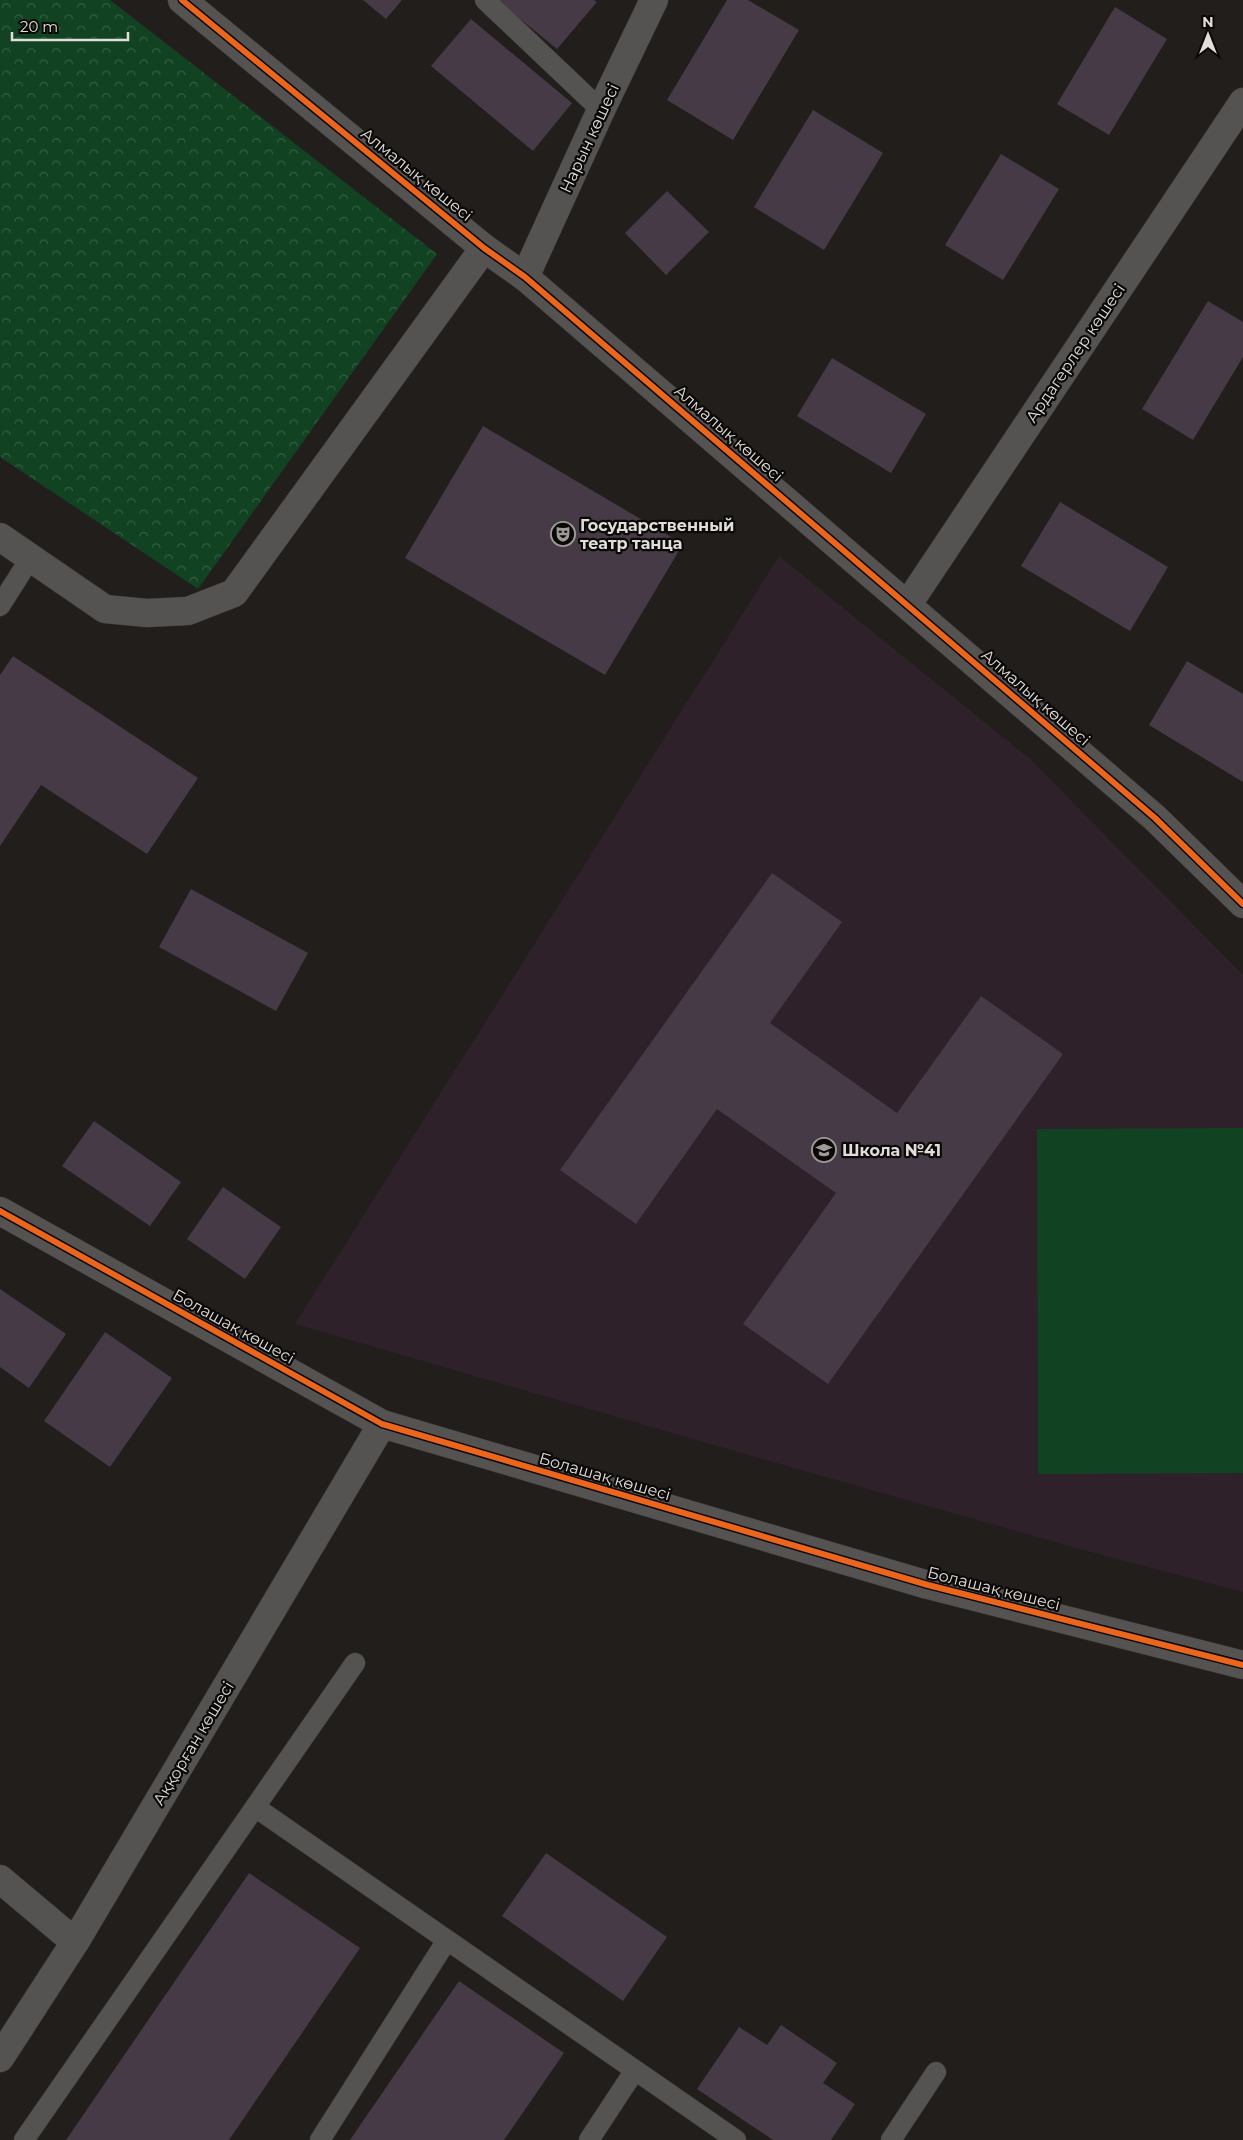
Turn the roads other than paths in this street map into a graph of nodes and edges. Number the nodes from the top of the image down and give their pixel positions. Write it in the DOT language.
graph roads {
  1 [pos="182,0"];
  2 [pos="485,0"];
  3 [pos="654,0"];
  4 [pos="1243,102"];
  5 [pos="601,110"];
  6 [pos="484,248"];
  7 [pos="525,277"];
  8 [pos="0,537"];
  9 [pos="30,557"];
  10 [pos="908,604"];
  11 [pos="0,606"];
  12 [pos="1243,904"];
  13 [pos="0,1212"];
  14 [pos="382,1424"];
  15 [pos="355,1663"];
  16 [pos="1243,1665"];
  17 [pos="255,1807"];
  18 [pos="0,1879"];
  19 [pos="447,1940"];
  20 [pos="75,1942"];
  21 [pos="0,2058"];
  22 [pos="635,2070"];
  23 [pos="936,2072"];
  24 [pos="24,2140"];
  25 [pos="320,2140"];
  26 [pos="589,2140"];
  27 [pos="736,2140"];
  28 [pos="891,2140"];
  1 -- 6 [label="street, Алмалық көшесі"];
  2 -- 5 [label="lane"];
  3 -- 5 [label="street, Нарын көшесі"];
  4 -- 10 [label="street, Ардагерлер көшесі"];
  5 -- 7 [label="street, Нарын көшесі"];
  6 -- 7 [label="street, Алмалық көшесі"];
  6 -- 9 [label="street"];
  7 -- 10 [label="street, Алмалық көшесі"];
  8 -- 9 [label="street"];
  9 -- 11 [label="lane"];
  10 -- 12 [label="street, Алмалық көшесі"];
  13 -- 14 [label="street, Болашақ көшесі"];
  14 -- 16 [label="street, Болашақ көшесі"];
  14 -- 20 [label="street, Аққорған көшесі"];
  15 -- 17 [label="lane"];
  17 -- 19 [label="lane"];
  17 -- 24 [label="lane"];
  18 -- 20 [label="street"];
  19 -- 22 [label="lane"];
  19 -- 25 [label="lane"];
  20 -- 21 [label="street, Аққорған көшесі"];
  22 -- 26 [label="lane"];
  22 -- 27 [label="lane"];
  23 -- 28 [label="lane"];
}
